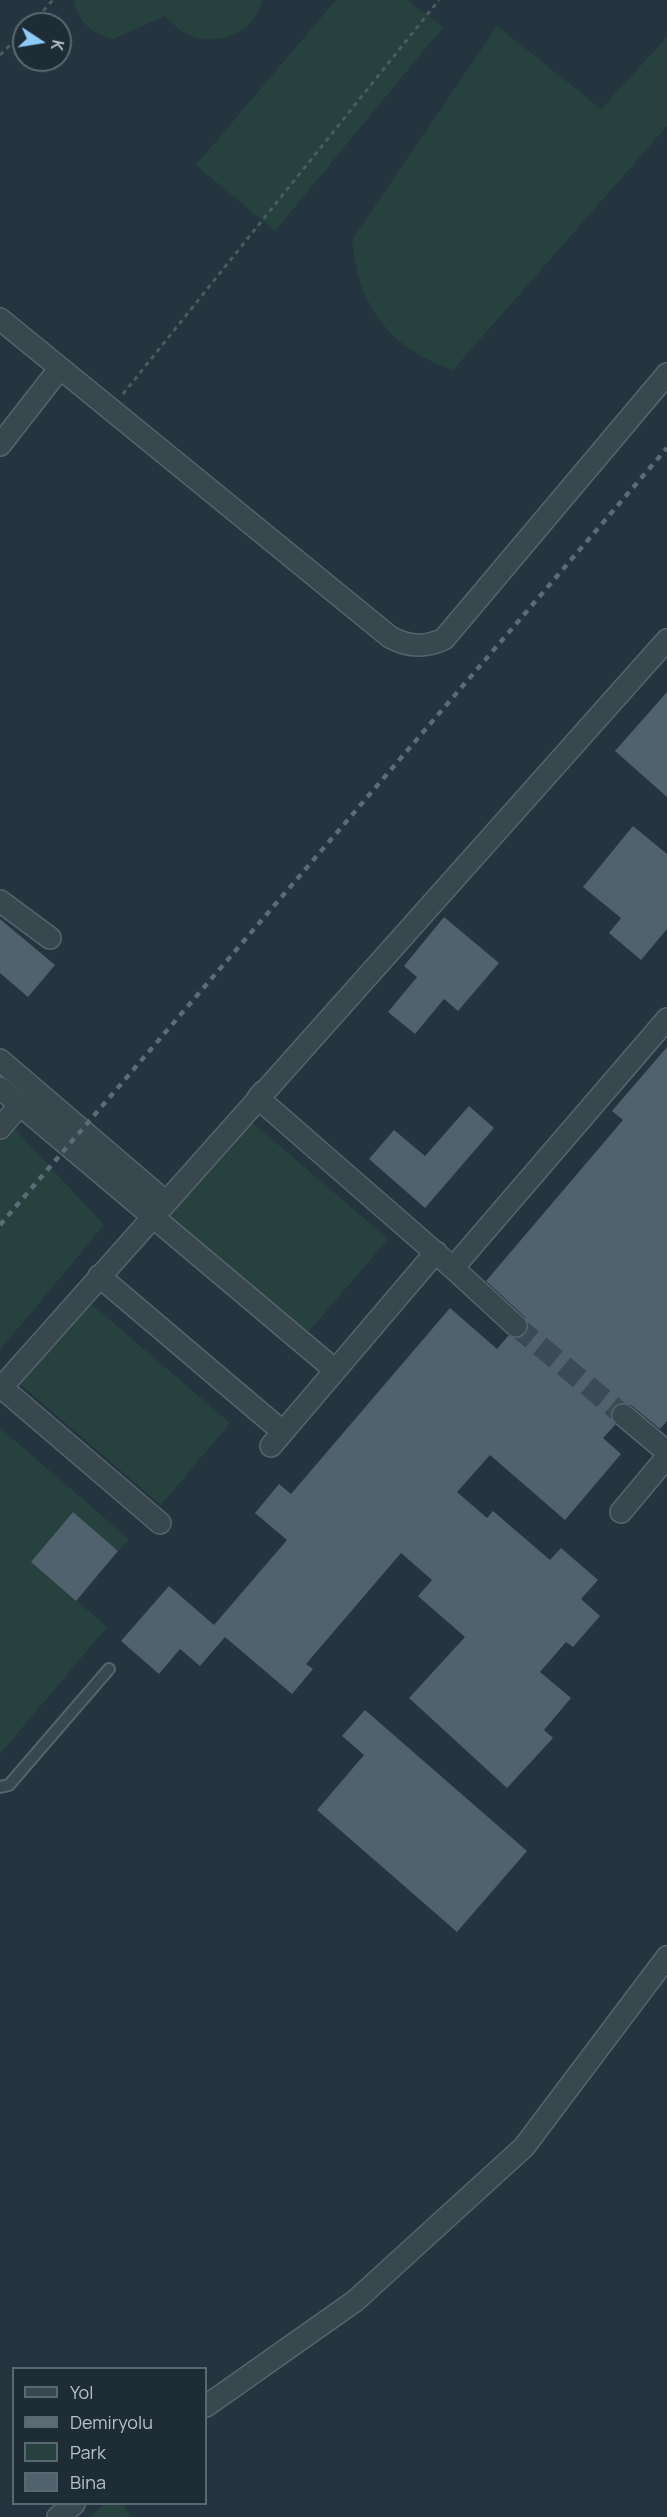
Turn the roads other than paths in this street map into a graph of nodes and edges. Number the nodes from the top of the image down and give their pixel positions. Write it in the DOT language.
graph roads {
  1 [pos="0,319"];
  2 [pos="60,368"];
  3 [pos="667,374"];
  4 [pos="0,445"];
  5 [pos="667,640"];
  6 [pos="0,901"];
  7 [pos="50,938"];
  8 [pos="667,1019"];
  9 [pos="0,1060"];
  10 [pos="0,1088"];
  11 [pos="263,1092"];
  12 [pos="20,1105"];
  13 [pos="0,1128"];
  14 [pos="160,1209"];
  15 [pos="436,1252"];
  16 [pos="453,1268"];
  17 [pos="99,1276"];
  18 [pos="516,1326"];
  19 [pos="335,1370"];
  20 [pos="1,1388"];
  21 [pos="623,1415"];
  22 [pos="667,1454"];
  23 [pos="621,1512"];
  24 [pos="160,1523"];
  25 [pos="109,1669"];
  26 [pos="0,1787"];
  27 [pos="667,1956"];
  28 [pos="207,2405"];
  29 [pos="73,2505"];
  30 [pos="58,2517"];
  1 -- 2 [label="street"];
  2 -- 3 [label="street"];
  2 -- 4 [label="street"];
  5 -- 11 [label="street"];
  6 -- 7 [label="street"];
  8 -- 16 [label="street"];
  9 -- 14 [label="street"];
  10 -- 12 [label="street"];
  11 -- 14 [label="street"];
  11 -- 15 [label="street"];
  12 -- 13 [label="street"];
  12 -- 14 [label="street"];
  14 -- 17 [label="street"];
  14 -- 19 [label="street"];
  15 -- 16 [label="street"];
  15 -- 19 [label="street"];
  16 -- 18 [label="street"];
  17 -- 19 [label="street"];
  17 -- 20 [label="street"];
  20 -- 24 [label="street"];
  21 -- 22 [label="street"];
  22 -- 23 [label="street"];
  25 -- 26 [label="lane"];
  27 -- 28 [label="street"];
  29 -- 30 [label="street"];
}
